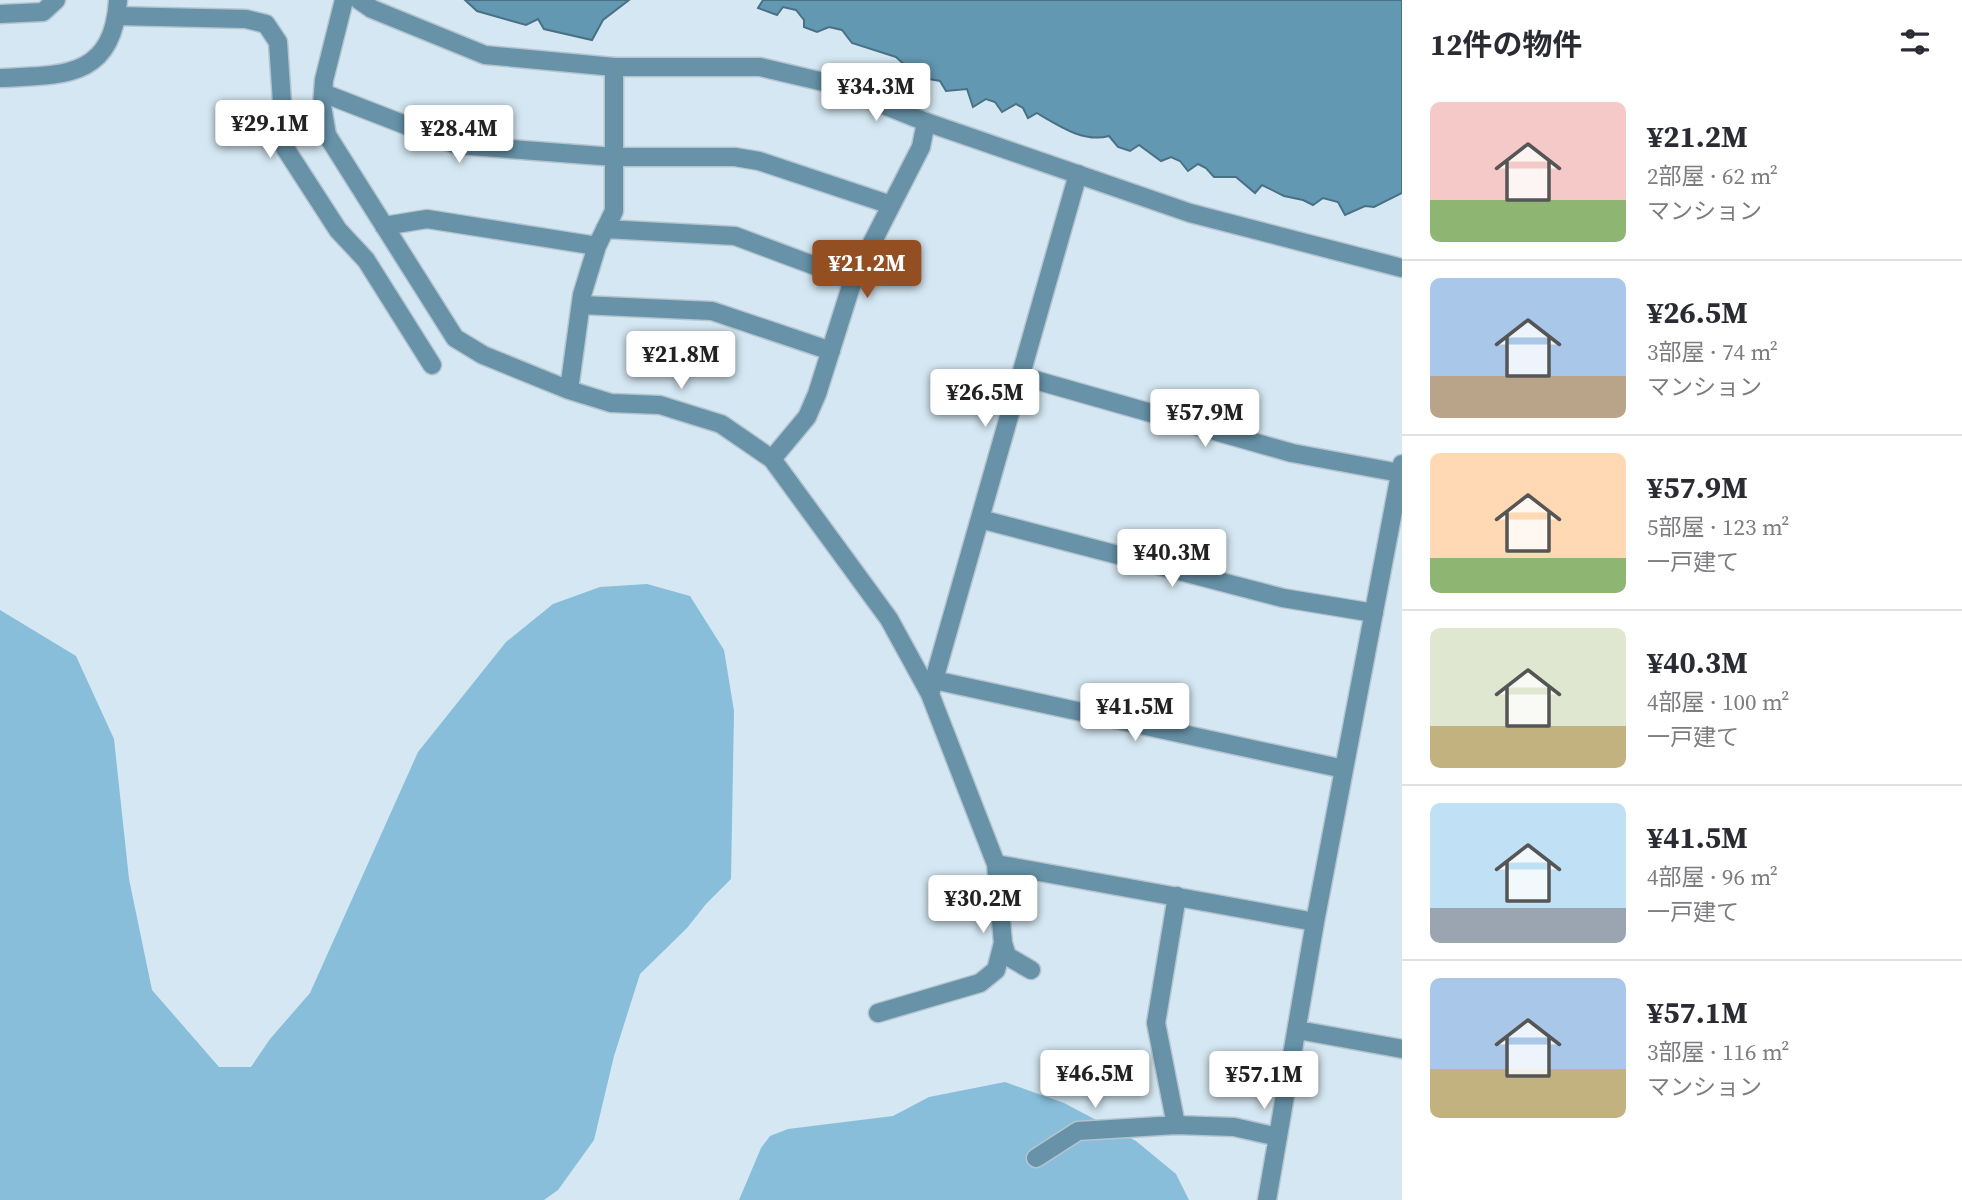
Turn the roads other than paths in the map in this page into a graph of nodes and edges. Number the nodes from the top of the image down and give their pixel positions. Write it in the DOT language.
graph roads {
  1 [pos="56,0"];
  2 [pos="344,0"];
  3 [pos="359,0"];
  4 [pos="117,8"];
  5 [pos="0,14"];
  6 [pos="614,67"];
  7 [pos="0,78"];
  8 [pos="323,93"];
  9 [pos="926,122"];
  10 [pos="614,157"];
  11 [pos="1078,174"];
  12 [pos="891,205"];
  13 [pos="384,226"];
  14 [pos="605,229"];
  15 [pos="597,246"];
  16 [pos="1402,268"];
  17 [pos="853,279"];
  18 [pos="581,305"];
  19 [pos="831,351"];
  20 [pos="432,365"];
  21 [pos="1021,376"];
  22 [pos="569,390"];
  23 [pos="772,459"];
  24 [pos="1401,469"];
  25 [pos="980,519"];
  26 [pos="1374,613"];
  27 [pos="932,687"];
  28 [pos="1344,769"];
  29 [pos="996,864"];
  30 [pos="1177,896"];
  31 [pos="1315,922"];
  32 [pos="1003,943"];
  33 [pos="1031,970"];
  34 [pos="878,1013"];
  35 [pos="1298,1030"];
  36 [pos="1402,1049"];
  37 [pos="1176,1125"];
  38 [pos="1278,1137"];
  39 [pos="1036,1158"];
  40 [pos="1267,1200"];
  1 -- 5 [label="street"];
  2 -- 8 [label="street"];
  3 -- 6 [label="street"];
  4 -- 7 [label="street"];
  4 -- 20 [label="street"];
  6 -- 9 [label="street"];
  6 -- 10 [label="street"];
  8 -- 10 [label="street"];
  8 -- 13 [label="street"];
  9 -- 11 [label="street"];
  9 -- 12 [label="street"];
  10 -- 12 [label="street"];
  10 -- 14 [label="street"];
  11 -- 16 [label="street"];
  11 -- 21 [label="street"];
  12 -- 17 [label="street"];
  13 -- 15 [label="street"];
  13 -- 22 [label="street"];
  14 -- 15 [label="street"];
  14 -- 17 [label="street"];
  15 -- 18 [label="street"];
  17 -- 19 [label="street"];
  18 -- 19 [label="street"];
  18 -- 22 [label="street"];
  19 -- 23 [label="street"];
  21 -- 24 [label="street"];
  21 -- 25 [label="street"];
  22 -- 23 [label="street"];
  23 -- 27 [label="street"];
  24 -- 26 [label="street"];
  25 -- 26 [label="street"];
  25 -- 27 [label="street"];
  26 -- 28 [label="street"];
  27 -- 28 [label="street"];
  27 -- 29 [label="street"];
  28 -- 31 [label="street"];
  29 -- 30 [label="street"];
  29 -- 32 [label="street"];
  30 -- 31 [label="street"];
  30 -- 37 [label="street"];
  31 -- 35 [label="street"];
  32 -- 33 [label="street"];
  32 -- 34 [label="street"];
  35 -- 36 [label="street"];
  35 -- 38 [label="street"];
  37 -- 38 [label="street"];
  37 -- 39 [label="street"];
  38 -- 40 [label="street"];
}
